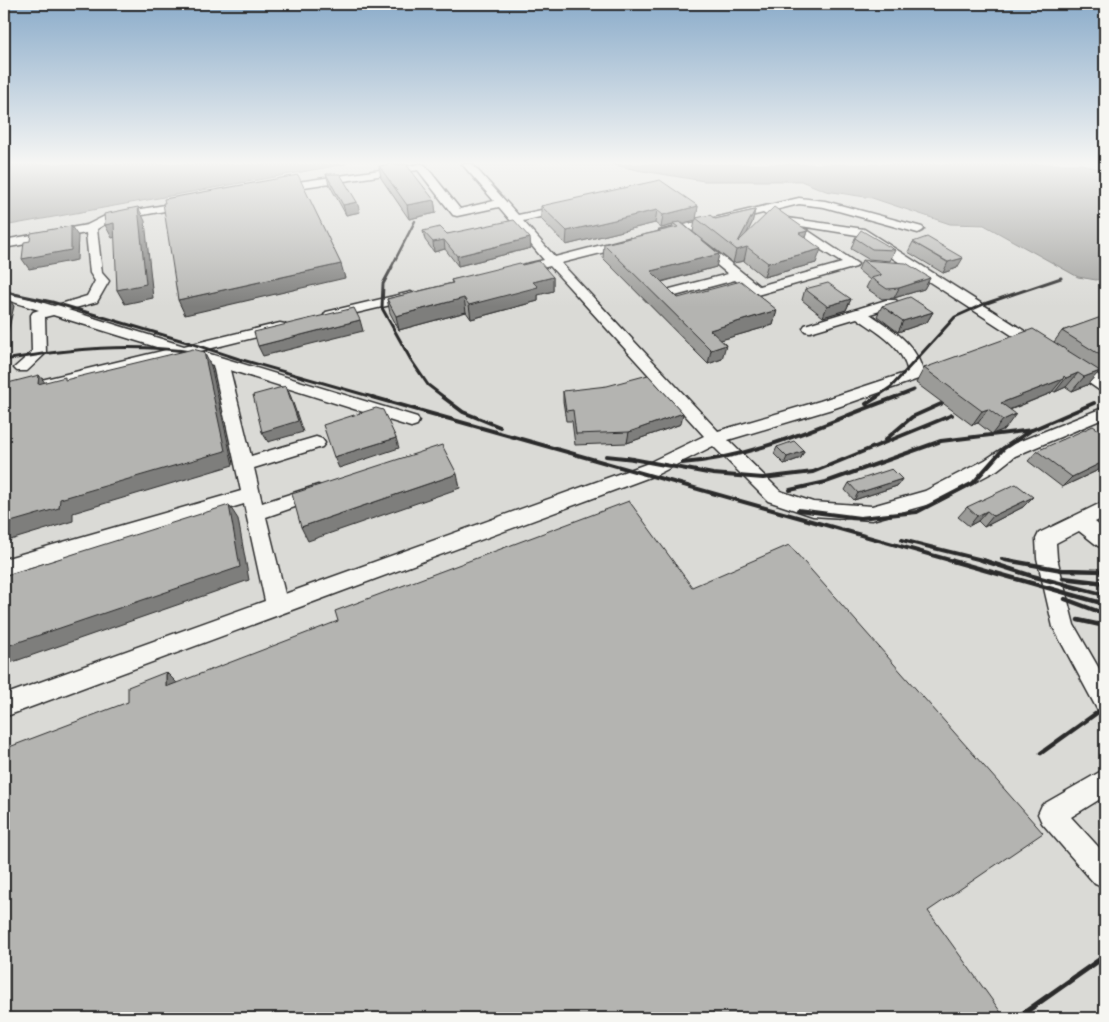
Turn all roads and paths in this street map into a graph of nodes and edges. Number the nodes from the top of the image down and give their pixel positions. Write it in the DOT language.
graph roads {
  1 [pos="143,212"];
  2 [pos="509,212"];
  3 [pos="548,212"];
  4 [pos="697,212"];
  5 [pos="754,212"];
  6 [pos="769,212"];
  7 [pos="855,212"];
  8 [pos="515,219"];
  9 [pos="782,220"];
  10 [pos="712,222"];
  11 [pos="91,228"];
  12 [pos="918,228"];
  13 [pos="681,230"];
  14 [pos="4,244"];
  15 [pos="552,261"];
  16 [pos="890,267"];
  17 [pos="919,269"];
  18 [pos="505,273"];
  19 [pos="738,276"];
  20 [pos="675,292"];
  21 [pos="420,293"];
  22 [pos="4,295"];
  23 [pos="891,303"];
  24 [pos="56,310"];
  25 [pos="858,313"];
  26 [pos="316,318"];
  27 [pos="297,323"];
  28 [pos="810,328"];
  29 [pos="185,350"];
  30 [pos="220,361"];
  31 [pos="22,368"];
  32 [pos="1105,386"];
  33 [pos="4,394"];
  34 [pos="1105,412"];
  35 [pos="411,421"];
  36 [pos="715,438"];
  37 [pos="316,443"];
  38 [pos="244,465"];
  39 [pos="338,485"];
  40 [pos="253,504"];
  41 [pos="1105,508"];
  42 [pos="1080,521"];
  43 [pos="1105,540"];
  44 [pos="4,567"];
  45 [pos="277,606"];
  46 [pos="1105,701"];
  47 [pos="4,706"];
  48 [pos="1105,782"];
  49 [pos="1105,874"];
  1 -- 11 [label="lane"];
  2 -- 8 [label="lane"];
  3 -- 8 [label="lane"];
  4 -- 10 [label="lane"];
  5 -- 10 [label="lane"];
  6 -- 9 [label="lane"];
  7 -- 12 [label="lane"];
  8 -- 15 [label="lane"];
  9 -- 17 [label="lane"];
  9 -- 19 [label="lane"];
  10 -- 13 [label="lane"];
  11 -- 14 [label="lane"];
  11 -- 24 [label="lane"];
  13 -- 15 [label="lane"];
  13 -- 19 [label="lane"];
  15 -- 18 [label="lane"];
  15 -- 36 [label="lane"];
  16 -- 17 [label="lane"];
  17 -- 32 [label="lane"];
  19 -- 20 [label="lane"];
  21 -- 26 [label="lane"];
  22 -- 24 [label="lane"];
  23 -- 25 [label="lane"];
  24 -- 29 [label="lane"];
  24 -- 31 [label="lane"];
  25 -- 28 [label="lane"];
  25 -- 36 [label="lane"];
  27 -- 29 [label="lane"];
  29 -- 30 [label="lane"];
  29 -- 33 [label="lane"];
  30 -- 35 [label="lane"];
  30 -- 38 [label="lane"];
  34 -- 36 [label="lane"];
  36 -- 45 [label="lane"];
  37 -- 38 [label="lane"];
  38 -- 40 [label="lane"];
  39 -- 40 [label="lane"];
  40 -- 44 [label="lane"];
  40 -- 45 [label="lane"];
  41 -- 42 [label="lane"];
  42 -- 43 [label="lane"];
  42 -- 46 [label="lane"];
  45 -- 47 [label="lane"];
  48 -- 49 [label="lane"];
}
